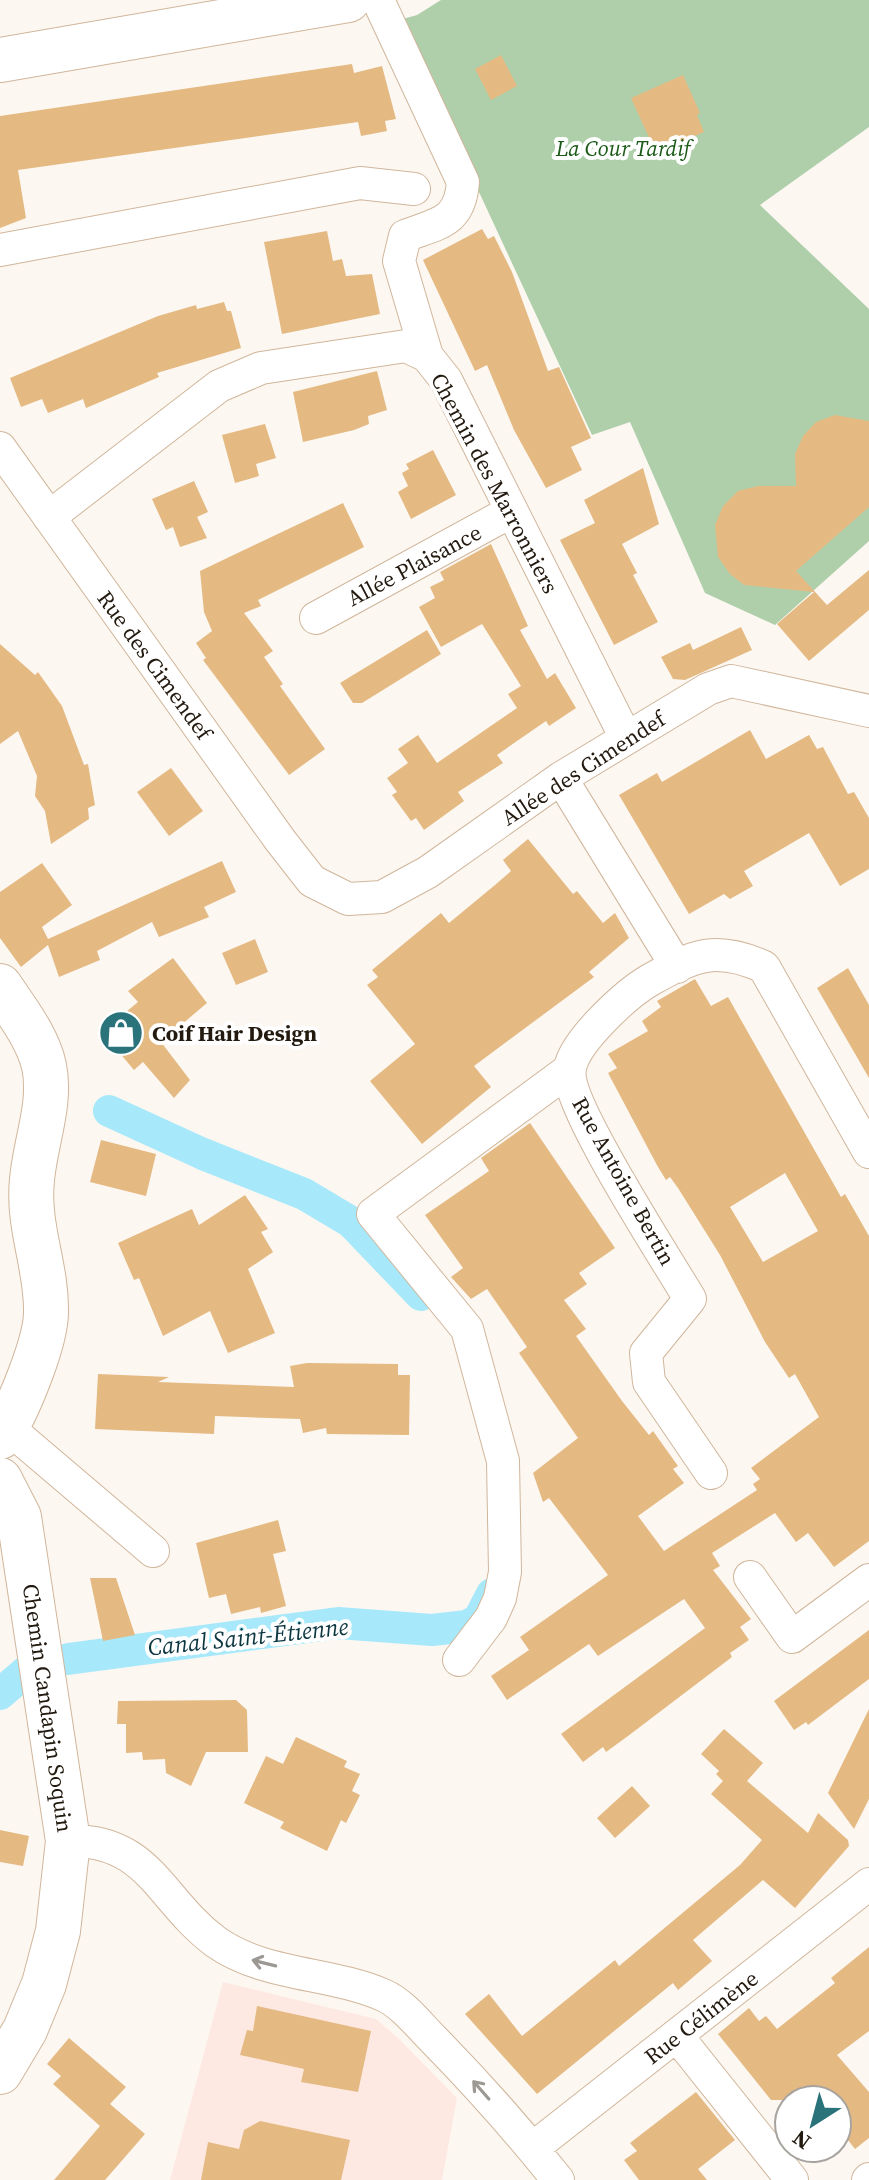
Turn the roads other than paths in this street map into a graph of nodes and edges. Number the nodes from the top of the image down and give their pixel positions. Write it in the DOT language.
graph roads {
  1 [pos="348,0"];
  2 [pos="378,0"];
  3 [pos="0,60"];
  4 [pos="414,189"];
  5 [pos="0,250"];
  6 [pos="427,356"];
  7 [pos="0,448"];
  8 [pos="512,511"];
  9 [pos="49,517"];
  10 [pos="316,618"];
  11 [pos="869,711"];
  12 [pos="626,738"];
  13 [pos="561,778"];
  14 [pos="312,881"];
  15 [pos="677,967"];
  16 [pos="2,993"];
  17 [pos="569,1070"];
  18 [pos="869,1152"];
  19 [pos="4,1432"];
  20 [pos="711,1473"];
  21 [pos="0,1480"];
  22 [pos="153,1551"];
  23 [pos="750,1577"];
  24 [pos="869,1580"];
  25 [pos="459,1660"];
  26 [pos="68,1841"];
  27 [pos="869,1884"];
  28 [pos="677,2036"];
  29 [pos="0,2072"];
  30 [pos="533,2148"];
  31 [pos="558,2180"];
  32 [pos="792,2180"];
  1 -- 3 [label="street"];
  2 -- 6 [label="street"];
  4 -- 5 [label="street"];
  6 -- 8 [label="street, Chemin des Marronniers"];
  6 -- 9 [label="street, Chemin des Marronniers"];
  7 -- 9 [label="street, Rue des Cimendef"];
  8 -- 10 [label="street, Allée Plaisance"];
  8 -- 12 [label="street, Chemin des Marronniers"];
  9 -- 14 [label="street, Rue des Cimendef"];
  11 -- 12 [label="street, Allée des Cimendef"];
  12 -- 13 [label="street, Allée des Cimendef"];
  13 -- 14 [label="street, Allée des Cimendef"];
  13 -- 15 [label="street"];
  15 -- 17 [label="street, Rue Antoine Bertin"];
  15 -- 18 [label="street, Rue Antoine Bertin"];
  16 -- 19 [label="street"];
  17 -- 20 [label="street, Rue Antoine Bertin"];
  17 -- 25 [label="street"];
  19 -- 22 [label="street"];
  21 -- 26 [label="street, Chemin Candapin Soquin"];
  23 -- 24 [label="street"];
  26 -- 29 [label="street, Chemin Candapin Soquin"];
  30 -- 26 [label="street, one-way"];
  27 -- 28 [label="street, Rue Célimène"];
  28 -- 30 [label="street, Rue Célimène"];
  28 -- 32 [label="street"];
  30 -- 31 [label="street"];
}
